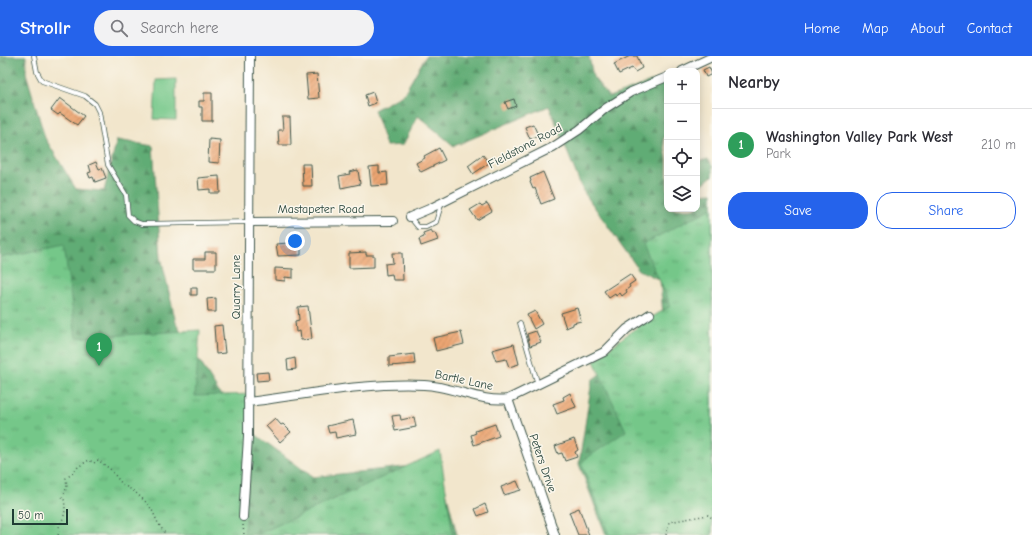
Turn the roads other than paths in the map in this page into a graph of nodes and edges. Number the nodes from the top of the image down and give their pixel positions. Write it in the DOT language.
graph roads {
  1 [pos="34,56"];
  2 [pos="250,56"];
  3 [pos="712,57"];
  4 [pos="688,68"];
  5 [pos="664,78"];
  6 [pos="441,202"];
  7 [pos="410,217"];
  8 [pos="393,221"];
  9 [pos="249,222"];
  10 [pos="650,314"];
  11 [pos="520,323"];
  12 [pos="538,386"];
  13 [pos="508,399"];
  14 [pos="248,402"];
  15 [pos="242,517"];
  16 [pos="555,535"];
  1 -- 9 [label="lane"];
  2 -- 9 [label="street, Quarry Lane"];
  3 -- 4 [label="street"];
  5 -- 6 [label="street, Fieldstone Road"];
  6 -- 7 [label="street, Fieldstone Road"];
  6 -- 7 [label="lane"];
  8 -- 9 [label="street, Mastapeter Road"];
  9 -- 14 [label="street, Quarry Lane"];
  10 -- 12 [label="street, Bartle Lane"];
  11 -- 12 [label="lane"];
  12 -- 13 [label="street, Bartle Lane"];
  13 -- 14 [label="street, Bartle Lane"];
  13 -- 16 [label="street, Peters Drive"];
  14 -- 15 [label="street, Quarry Lane"];
}
